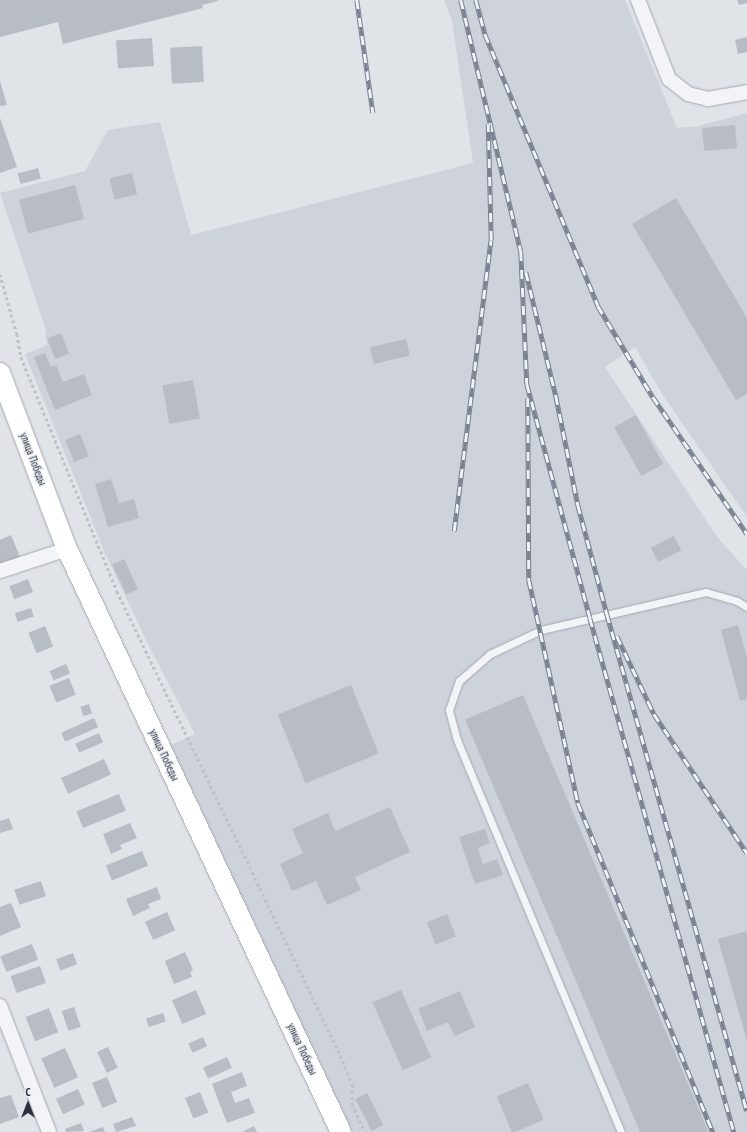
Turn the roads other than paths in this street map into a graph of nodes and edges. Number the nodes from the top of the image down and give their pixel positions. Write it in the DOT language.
graph roads {
  1 [pos="638,0"];
  2 [pos="747,92"];
  3 [pos="0,373"];
  4 [pos="66,549"];
  5 [pos="0,571"];
  6 [pos="747,607"];
  7 [pos="0,1006"];
  8 [pos="49,1132"];
  9 [pos="341,1132"];
  10 [pos="621,1132"];
  1 -- 2 [label="street"];
  3 -- 4 [label="street, улица Победы"];
  4 -- 5 [label="street"];
  4 -- 9 [label="street, улица Победы"];
  6 -- 10 [label="lane"];
  7 -- 8 [label="street"];
}
